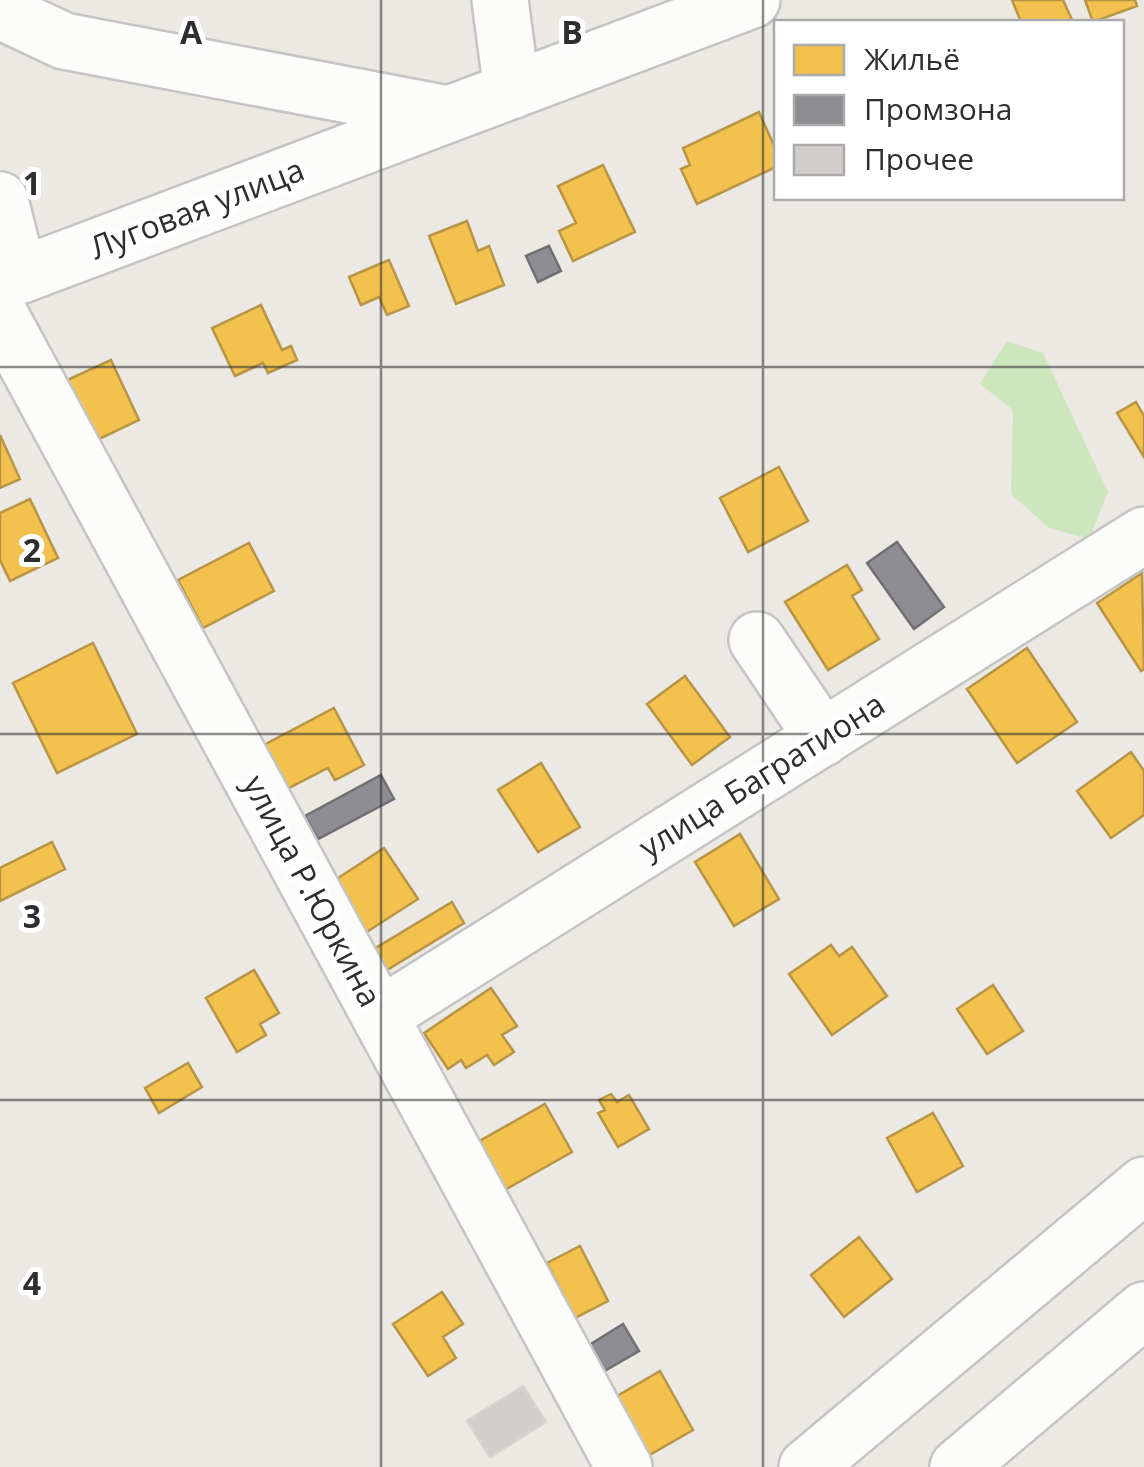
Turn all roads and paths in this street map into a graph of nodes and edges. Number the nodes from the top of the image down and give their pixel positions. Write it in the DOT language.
graph roads {
  1 [pos="500,0"];
  2 [pos="752,0"];
  3 [pos="0,11"];
  4 [pos="512,90"];
  5 [pos="448,114"];
  6 [pos="0,200"];
  7 [pos="6,291"];
  8 [pos="1144,535"];
  9 [pos="757,640"];
  10 [pos="823,738"];
  11 [pos="380,1016"];
  12 [pos="1144,1185"];
  13 [pos="1144,1310"];
  14 [pos="624,1467"];
  15 [pos="808,1467"];
  16 [pos="958,1467"];
  1 -- 4 [label="street"];
  2 -- 4 [label="street, Луговая улица"];
  3 -- 5 [label="street"];
  4 -- 5 [label="street, Луговая улица"];
  5 -- 7 [label="street, Луговая улица"];
  6 -- 7 [label="street"];
  7 -- 11 [label="street, улица Р.Юркина"];
  8 -- 10 [label="street, улица Багратиона"];
  9 -- 10 [label="street"];
  10 -- 11 [label="street, улица Багратиона"];
  11 -- 14 [label="street, улица Р.Юркина"];
  12 -- 15 [label="street"];
  13 -- 16 [label="street"];
}
